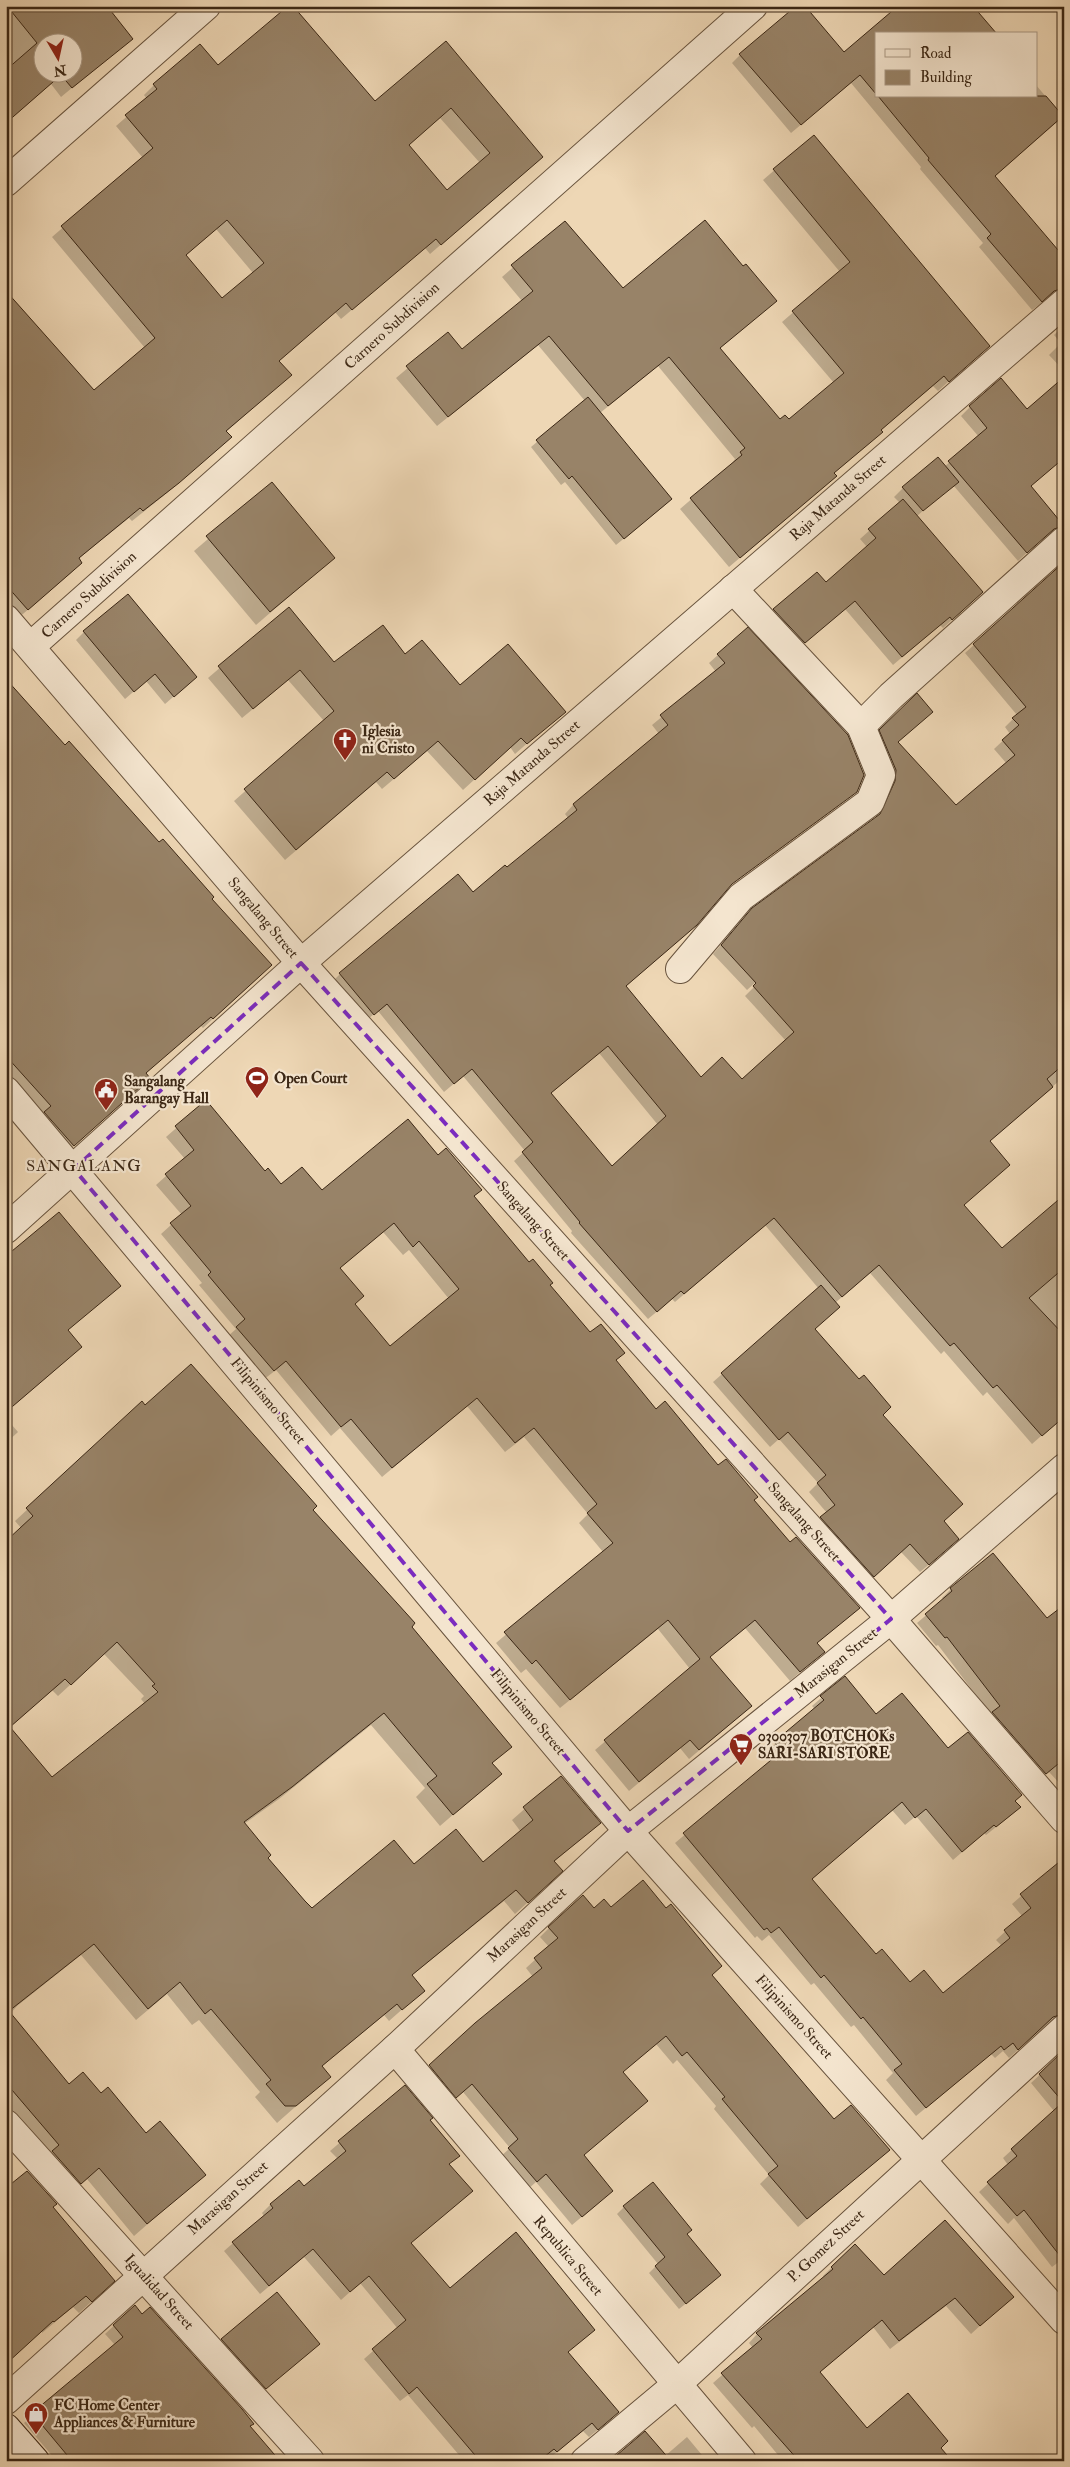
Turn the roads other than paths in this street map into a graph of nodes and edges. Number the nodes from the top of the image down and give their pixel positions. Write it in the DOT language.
graph roads {
  1 [pos="206,6"];
  2 [pos="753,6"];
  3 [pos="6,182"];
  4 [pos="1064,302"];
  5 [pos="1064,541"];
  6 [pos="733,589"];
  7 [pos="6,619"];
  8 [pos="32,646"];
  9 [pos="861,726"];
  10 [pos="301,963"];
  11 [pos="680,968"];
  12 [pos="6,1091"];
  13 [pos="74,1169"];
  14 [pos="6,1230"];
  15 [pos="1064,1468"];
  16 [pos="891,1619"];
  17 [pos="1064,1819"];
  18 [pos="628,1831"];
  19 [pos="1064,2029"];
  20 [pos="395,2049"];
  21 [pos="6,2124"];
  22 [pos="920,2159"];
  23 [pos="144,2274"];
  24 [pos="1064,2320"];
  25 [pos="676,2385"];
  26 [pos="6,2400"];
  27 [pos="6,2428"];
  28 [pos="35,2461"];
  29 [pos="310,2461"];
  30 [pos="585,2461"];
  31 [pos="742,2461"];
  1 -- 3 [label="street"];
  2 -- 8 [label="street, Carnero Subdivision"];
  4 -- 6 [label="street, Raja Matanda Street"];
  5 -- 9 [label="street"];
  6 -- 9 [label="street"];
  6 -- 10 [label="street, Raja Matanda Street"];
  7 -- 8 [label="street, Sangalang Street"];
  8 -- 10 [label="street, Sangalang Street"];
  9 -- 11 [label="street"];
  10 -- 13 [label="street, Raja Matanda Street"];
  10 -- 16 [label="street, Sangalang Street"];
  12 -- 13 [label="street, Filipinismo Street"];
  13 -- 14 [label="street, Raja Matanda Street"];
  13 -- 18 [label="street, Filipinismo Street"];
  15 -- 16 [label="street, Marasigan Street"];
  16 -- 17 [label="street, Sangalang Street"];
  16 -- 18 [label="street, Marasigan Street"];
  18 -- 20 [label="street, Marasigan Street"];
  18 -- 22 [label="street, Filipinismo Street"];
  19 -- 22 [label="street, P. Gomez Street"];
  20 -- 23 [label="street, Marasigan Street"];
  20 -- 25 [label="street, Republica Street"];
  21 -- 23 [label="street, Igualidad Street"];
  22 -- 24 [label="street, Filipinismo Street"];
  22 -- 25 [label="street, P. Gomez Street"];
  23 -- 26 [label="street, Marasigan Street"];
  23 -- 29 [label="street, Igualidad Street"];
  25 -- 30 [label="street, P. Gomez Street"];
  25 -- 31 [label="street, Republica Street"];
  27 -- 28 [label="street"];
}
